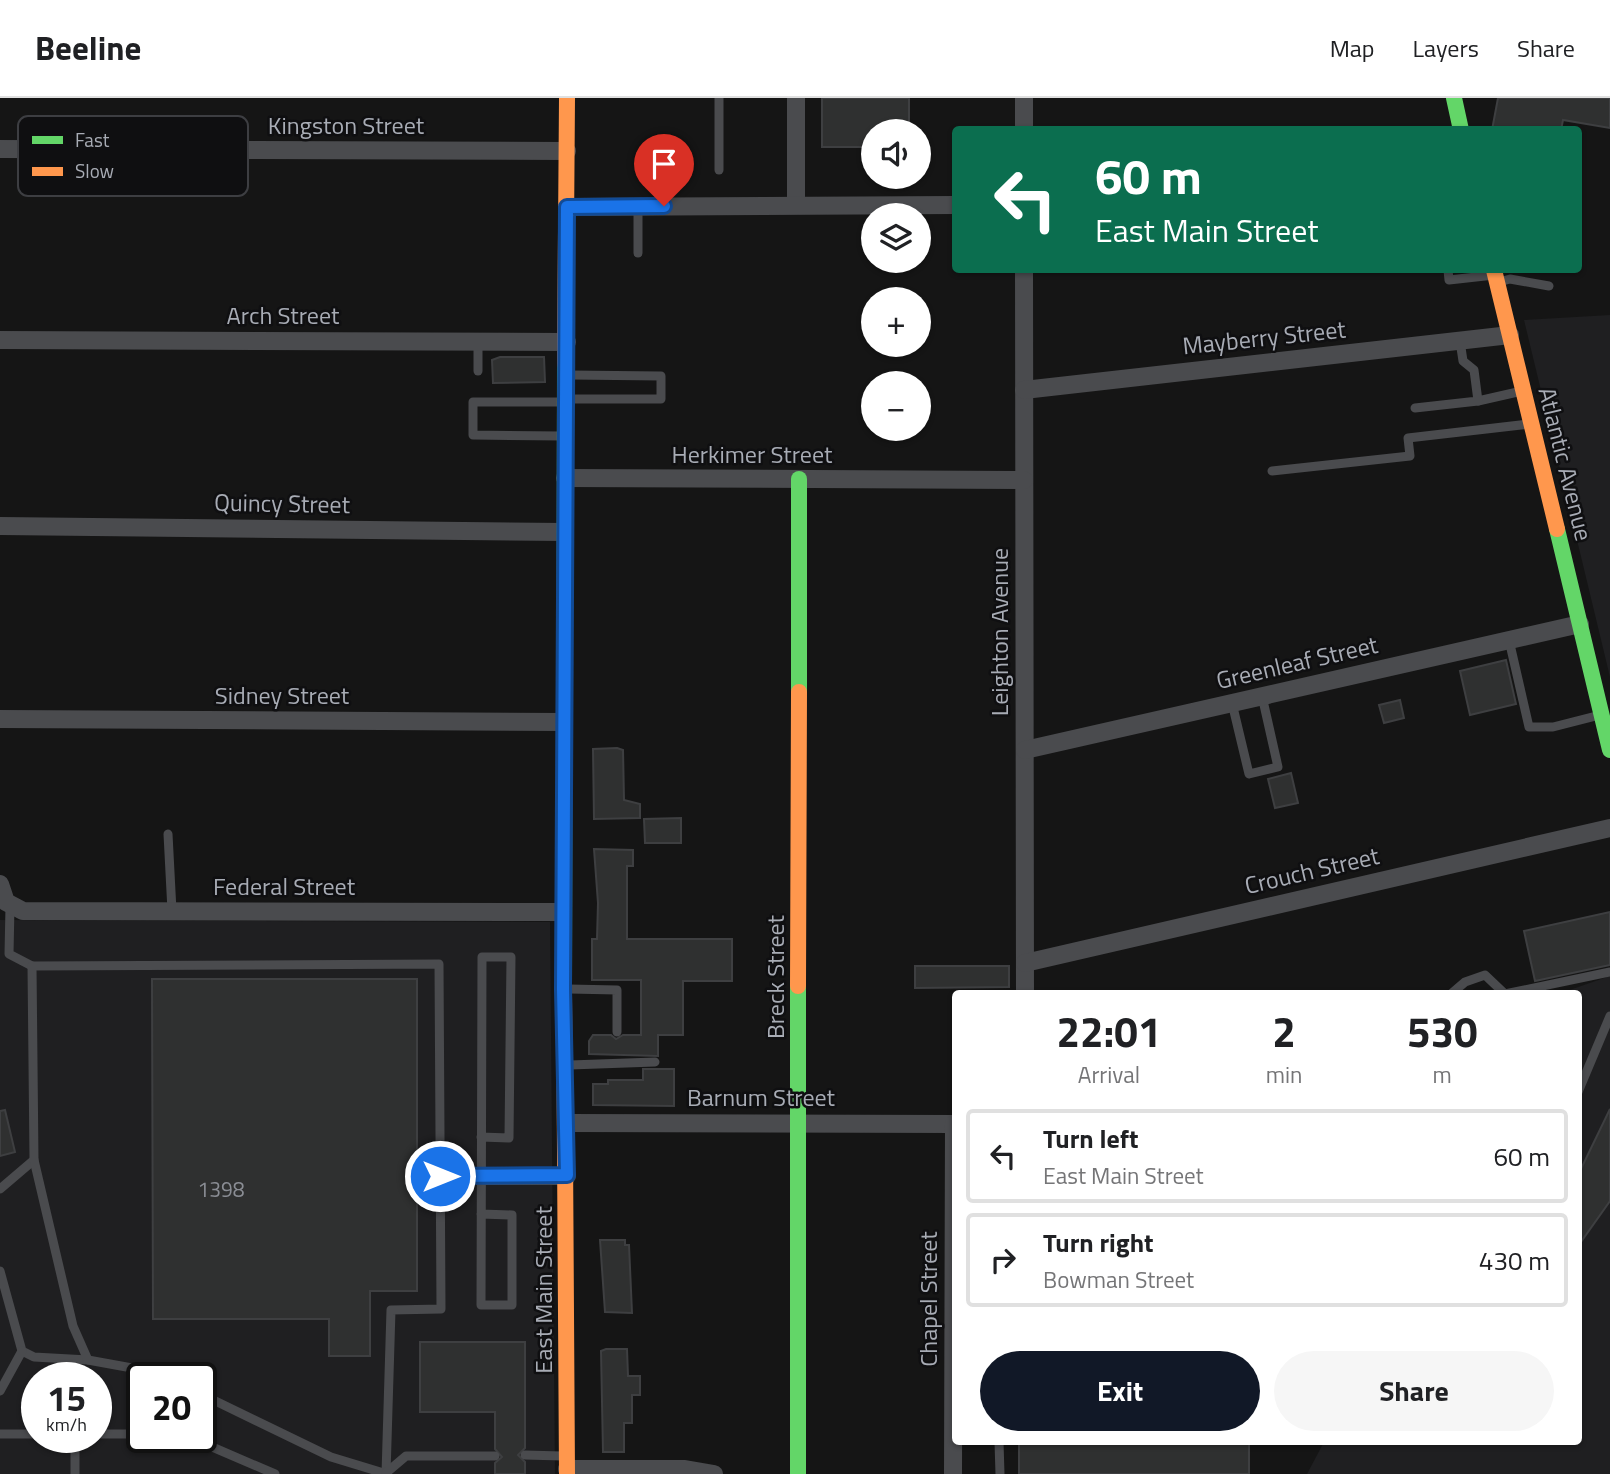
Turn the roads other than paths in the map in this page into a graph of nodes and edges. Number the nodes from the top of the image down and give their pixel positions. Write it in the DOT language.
graph roads {
  1 [pos="567,98"];
  2 [pos="719,98"];
  3 [pos="796,98"];
  4 [pos="1024,98"];
  5 [pos="1454,98"];
  6 [pos="1024,126"];
  7 [pos="1460,126"];
  8 [pos="0,149"];
  9 [pos="18,149"];
  10 [pos="248,150"];
  11 [pos="567,151"];
  12 [pos="719,170"];
  13 [pos="796,205"];
  14 [pos="952,205"];
  15 [pos="638,206"];
  16 [pos="567,207"];
  17 [pos="638,253"];
  18 [pos="1024,273"];
  19 [pos="1449,273"];
  20 [pos="1496,276"];
  21 [pos="1549,286"];
  22 [pos="1510,335"];
  23 [pos="478,340"];
  24 [pos="0,341"];
  25 [pos="1460,341"];
  26 [pos="567,342"];
  27 [pos="478,371"];
  28 [pos="566,375"];
  29 [pos="1024,390"];
  30 [pos="1524,391"];
  31 [pos="566,400"];
  32 [pos="1478,401"];
  33 [pos="1415,408"];
  34 [pos="1532,424"];
  35 [pos="565,436"];
  36 [pos="1272,471"];
  37 [pos="565,478"];
  38 [pos="799,480"];
  39 [pos="1024,480"];
  40 [pos="0,526"];
  41 [pos="564,531"];
  42 [pos="1580,624"];
  43 [pos="1509,640"];
  44 [pos="1262,696"];
  45 [pos="1232,703"];
  46 [pos="1602,715"];
  47 [pos="0,719"];
  48 [pos="563,722"];
  49 [pos="1025,750"];
  50 [pos="1610,750"];
  51 [pos="1610,828"];
  52 [pos="168,834"];
  53 [pos="0,884"];
  54 [pos="8,904"];
  55 [pos="172,911"];
  56 [pos="564,912"];
  57 [pos="1025,962"];
  58 [pos="32,967"];
  59 [pos="1610,972"];
  60 [pos="563,989"];
  61 [pos="1025,990"];
  62 [pos="1456,990"];
  63 [pos="1501,990"];
  64 [pos="1529,990"];
  65 [pos="1610,1016"];
  66 [pos="617,1032"];
  67 [pos="655,1062"];
  68 [pos="566,1065"];
  69 [pos="1582,1082"];
  70 [pos="798,1122"];
  71 [pos="567,1123"];
  72 [pos="952,1124"];
  73 [pos="481,1137"];
  74 [pos="34,1160"];
  75 [pos="567,1175"];
  76 [pos="449,1176"];
  77 [pos="481,1176"];
  78 [pos="0,1189"];
  79 [pos="481,1214"];
  80 [pos="0,1270"];
  81 [pos="22,1351"];
  82 [pos="88,1360"];
  83 [pos="126,1367"];
  84 [pos="0,1391"];
  85 [pos="217,1402"];
  86 [pos="0,1434"];
  87 [pos="21,1434"];
  88 [pos="953,1445"];
  89 [pos="999,1445"];
  90 [pos="217,1449"];
  91 [pos="75,1453"];
  92 [pos="525,1455"];
  93 [pos="495,1456"];
  94 [pos="567,1466"];
  95 [pos="75,1474"];
  96 [pos="275,1474"];
  97 [pos="386,1474"];
  98 [pos="714,1474"];
  99 [pos="798,1474"];
  100 [pos="953,1474"];
  101 [pos="1000,1474"];
  1 -- 11 [label="main road, East Main Street"];
  2 -- 12 [label="lane"];
  3 -- 13 [label="street"];
  4 -- 6 [label="street"];
  5 -- 7 [label="main road"];
  8 -- 9 [label="street, Kingston Street"];
  10 -- 11 [label="street, Kingston Street"];
  11 -- 16 [label="main road, East Main Street"];
  13 -- 14 [label="street"];
  13 -- 15 [label="street"];
  15 -- 16 [label="street"];
  15 -- 17 [label="lane"];
  16 -- 26 [label="main road, East Main Street"];
  18 -- 29 [label="street, Leighton Avenue"];
  19 -- 20 [label="lane"];
  20 -- 21 [label="lane"];
  20 -- 22 [label="main road, Atlantic Avenue"];
  22 -- 25 [label="street, Mayberry Street"];
  22 -- 30 [label="main road, Atlantic Avenue"];
  23 -- 24 [label="street, Arch Street"];
  23 -- 26 [label="street, Arch Street"];
  23 -- 27 [label="lane"];
  25 -- 29 [label="street, Mayberry Street"];
  25 -- 32 [label="lane"];
  26 -- 28 [label="main road, East Main Street"];
  28 -- 31 [label="main road, East Main Street"];
  28 -- 31 [label="lane"];
  29 -- 39 [label="street, Leighton Avenue"];
  30 -- 32 [label="lane"];
  30 -- 34 [label="main road, Atlantic Avenue"];
  31 -- 35 [label="main road, East Main Street"];
  31 -- 35 [label="lane"];
  32 -- 33 [label="lane"];
  34 -- 36 [label="lane"];
  34 -- 42 [label="main road, Atlantic Avenue"];
  35 -- 37 [label="main road, East Main Street"];
  37 -- 38 [label="street, Herkimer Street"];
  37 -- 41 [label="main road, East Main Street"];
  38 -- 39 [label="street, Herkimer Street"];
  38 -- 70 [label="main road, Breck Street"];
  39 -- 49 [label="street, Leighton Avenue"];
  40 -- 41 [label="street, Quincy Street"];
  41 -- 48 [label="main road, East Main Street"];
  42 -- 43 [label="street, Greenleaf Street"];
  42 -- 46 [label="main road, Atlantic Avenue"];
  43 -- 44 [label="street, Greenleaf Street"];
  43 -- 46 [label="lane"];
  44 -- 45 [label="street, Greenleaf Street"];
  44 -- 45 [label="lane"];
  45 -- 49 [label="street, Greenleaf Street"];
  46 -- 50 [label="main road, Atlantic Avenue"];
  47 -- 48 [label="street, Sidney Street"];
  48 -- 56 [label="main road, East Main Street"];
  49 -- 57 [label="street, Leighton Avenue"];
  51 -- 57 [label="street, Crouch Street"];
  52 -- 55 [label="lane"];
  53 -- 54 [label="street"];
  54 -- 55 [label="street, Federal Street"];
  54 -- 58 [label="lane"];
  55 -- 56 [label="street, Federal Street"];
  56 -- 60 [label="main road, East Main Street"];
  57 -- 61 [label="street, Leighton Avenue"];
  58 -- 74 [label="lane"];
  58 -- 76 [label="lane"];
  59 -- 64 [label="lane"];
  60 -- 66 [label="lane"];
  60 -- 68 [label="main road, East Main Street"];
  62 -- 63 [label="lane"];
  65 -- 69 [label="lane"];
  67 -- 68 [label="lane"];
  68 -- 71 [label="main road, East Main Street"];
  70 -- 71 [label="street, Barnum Street"];
  70 -- 72 [label="street, Barnum Street"];
  70 -- 99 [label="main road, Breck Street"];
  71 -- 75 [label="main road, East Main Street"];
  73 -- 73 [label="lane"];
  73 -- 77 [label="lane"];
  74 -- 78 [label="lane"];
  74 -- 82 [label="lane"];
  75 -- 77 [label="street"];
  75 -- 94 [label="main road, East Main Street"];
  76 -- 77 [label="street"];
  76 -- 97 [label="lane"];
  77 -- 79 [label="lane"];
  79 -- 79 [label="lane"];
  80 -- 81 [label="lane"];
  81 -- 82 [label="lane"];
  81 -- 84 [label="lane"];
  82 -- 83 [label="lane"];
  85 -- 97 [label="lane"];
  86 -- 87 [label="lane"];
  88 -- 100 [label="street, Chapel Street"];
  89 -- 101 [label="lane"];
  90 -- 96 [label="lane"];
  91 -- 95 [label="lane"];
  92 -- 94 [label="lane"];
  93 -- 97 [label="lane"];
  94 -- 98 [label="street"];
}
